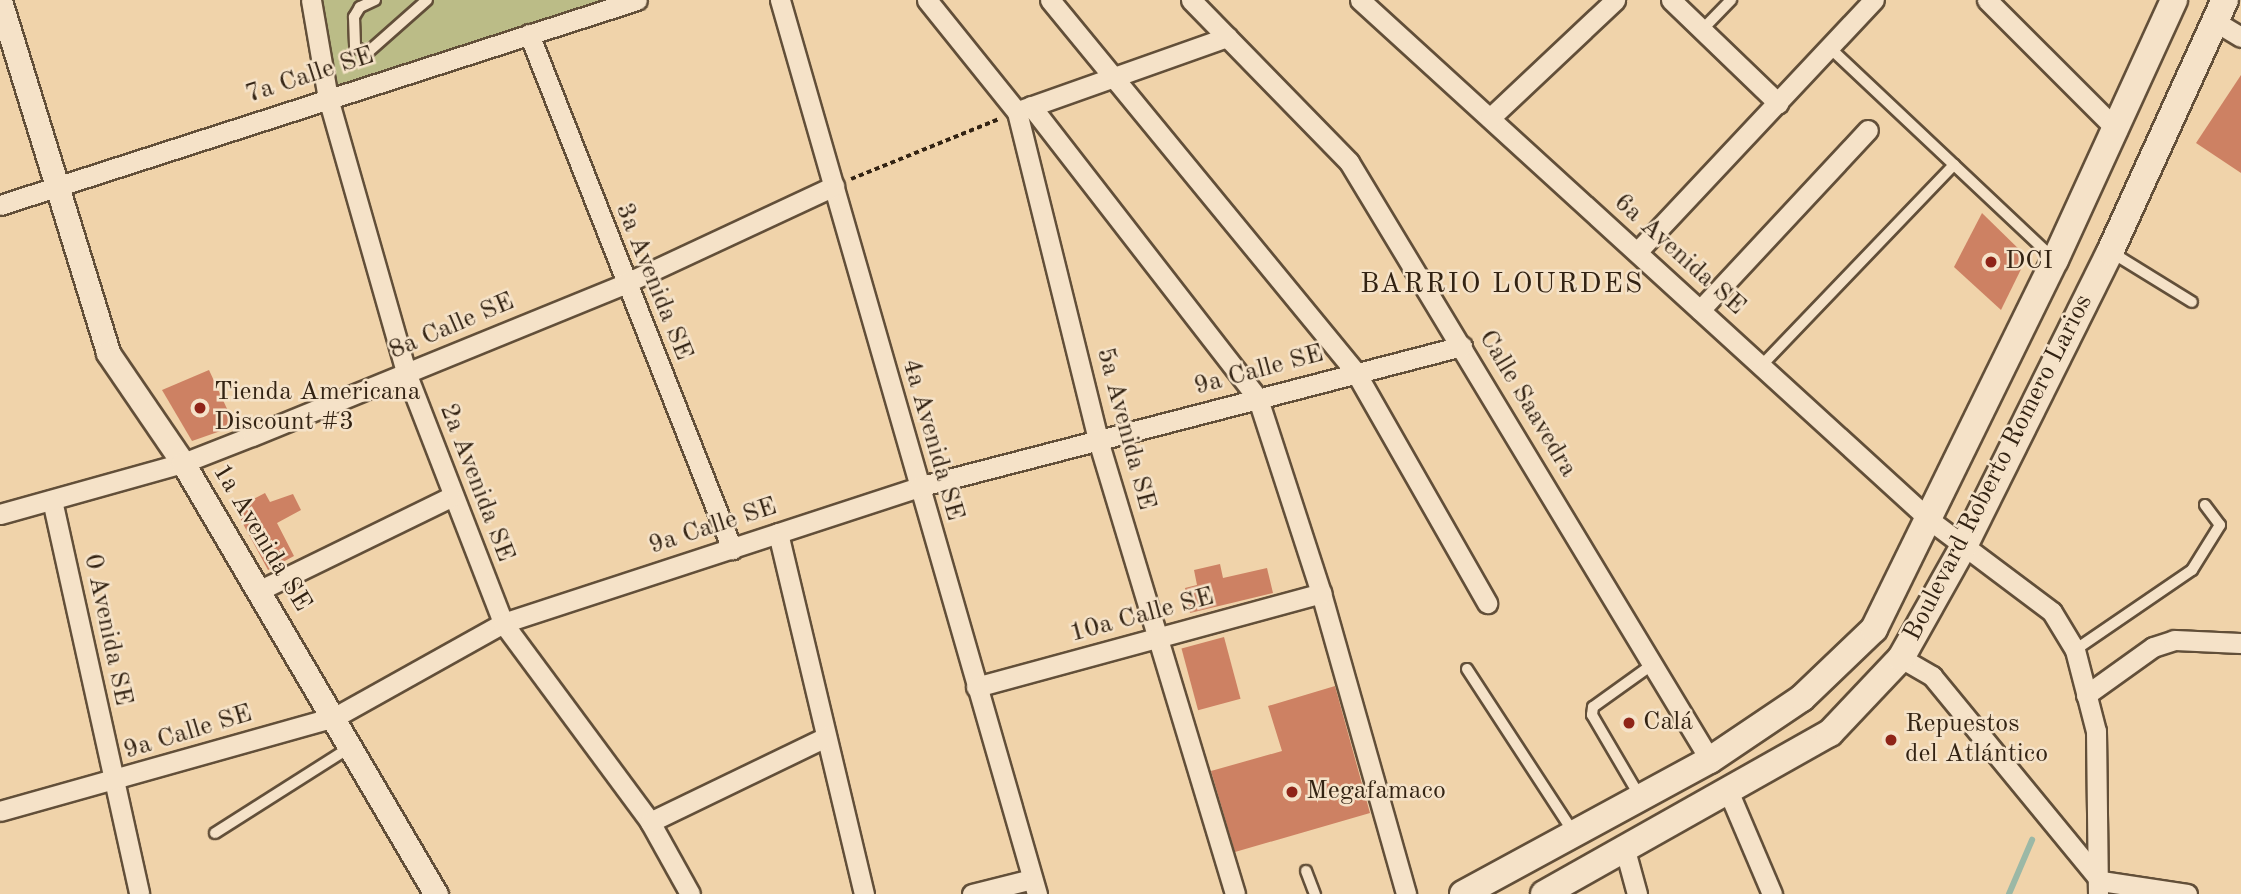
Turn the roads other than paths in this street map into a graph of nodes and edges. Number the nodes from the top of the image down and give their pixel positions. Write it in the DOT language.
graph roads {
  1 [pos="311,0"];
  2 [pos="375,0"];
  3 [pos="427,0"];
  4 [pos="637,0"];
  5 [pos="780,0"];
  6 [pos="927,0"];
  7 [pos="1050,0"];
  8 [pos="1191,0"];
  9 [pos="1360,0"];
  10 [pos="1615,0"];
  11 [pos="1671,0"];
  12 [pos="1731,0"];
  13 [pos="1874,0"];
  14 [pos="1987,0"];
  15 [pos="2174,0"];
  16 [pos="0,1"];
  17 [pos="2220,11"];
  18 [pos="1702,30"];
  19 [pos="529,34"];
  20 [pos="1227,37"];
  21 [pos="2241,37"];
  22 [pos="1830,48"];
  23 [pos="1116,78"];
  24 [pos="328,98"];
  25 [pos="1778,103"];
  26 [pos="1024,109"];
  27 [pos="1490,118"];
  28 [pos="1868,130"];
  29 [pos="2117,130"];
  30 [pos="1954,165"];
  31 [pos="59,185"];
  32 [pos="834,186"];
  33 [pos="0,205"];
  34 [pos="2110,251"];
  35 [pos="1637,252"];
  36 [pos="2055,260"];
  37 [pos="624,284"];
  38 [pos="2192,302"];
  39 [pos="1700,310"];
  40 [pos="1462,346"];
  41 [pos="1761,366"];
  42 [pos="1356,373"];
  43 [pos="407,375"];
  44 [pos="1258,399"];
  45 [pos="1098,440"];
  46 [pos="183,463"];
  47 [pos="918,487"];
  48 [pos="451,497"];
  49 [pos="52,500"];
  50 [pos="2206,505"];
  51 [pos="0,514"];
  52 [pos="1931,521"];
  53 [pos="778,533"];
  54 [pos="1965,544"];
  55 [pos="732,549"];
  56 [pos="260,590"];
  57 [pos="1321,593"];
  58 [pos="1487,603"];
  59 [pos="503,624"];
  60 [pos="1158,640"];
  61 [pos="2241,643"];
  62 [pos="2075,650"];
  63 [pos="1901,657"];
  64 [pos="1653,664"];
  65 [pos="1467,669"];
  66 [pos="976,687"];
  67 [pos="2086,695"];
  68 [pos="335,716"];
  69 [pos="827,737"];
  70 [pos="352,746"];
  71 [pos="1710,760"];
  72 [pos="113,783"];
  73 [pos="1729,793"];
  74 [pos="1640,797"];
  75 [pos="0,811"];
  76 [pos="650,822"];
  77 [pos="215,834"];
  78 [pos="1574,834"];
  79 [pos="1625,850"];
  80 [pos="1306,871"];
  81 [pos="1034,886"];
  82 [pos="2102,890"];
  83 [pos="139,894"];
  84 [pos="436,894"];
  85 [pos="690,894"];
  86 [pos="864,894"];
  87 [pos="972,894"];
  88 [pos="1235,894"];
  89 [pos="1315,894"];
  90 [pos="1406,894"];
  91 [pos="1463,894"];
  92 [pos="1544,894"];
  93 [pos="1637,894"];
  94 [pos="1772,894"];
  95 [pos="2187,894"];
  1 -- 24 [label="street, 2a Avenida SE"];
  2 -- 3 [label="lane"];
  4 -- 19 [label="street, 7a Calle SE"];
  5 -- 32 [label="street, 4a Avenida SE"];
  6 -- 26 [label="street, 5a Avenida SE"];
  7 -- 23 [label="street"];
  8 -- 20 [label="street, Calle Saavedra"];
  9 -- 27 [label="street, 6a Avenida SE"];
  10 -- 27 [label="street"];
  11 -- 18 [label="street"];
  12 -- 18 [label="lane"];
  13 -- 22 [label="street"];
  14 -- 29 [label="street"];
  15 -- 29 [label="main road, Boulevard Roberto Romero Larios"];
  16 -- 31 [label="street, 1a Avenida SE"];
  17 -- 21 [label="street"];
  17 -- 34 [label="main road, Boulevard Roberto Romero Larios"];
  18 -- 25 [label="street"];
  19 -- 24 [label="street, 7a Calle SE"];
  19 -- 37 [label="street, 3a Avenida SE"];
  20 -- 23 [label="street"];
  20 -- 40 [label="street, Calle Saavedra"];
  22 -- 25 [label="street"];
  22 -- 30 [label="lane"];
  23 -- 26 [label="street"];
  23 -- 42 [label="street"];
  24 -- 31 [label="street, 7a Calle SE"];
  24 -- 43 [label="street, 2a Avenida SE"];
  25 -- 35 [label="street"];
  26 -- 44 [label="street"];
  26 -- 45 [label="street, 5a Avenida SE"];
  27 -- 35 [label="street, 6a Avenida SE"];
  28 -- 39 [label="street"];
  29 -- 36 [label="main road, Boulevard Roberto Romero Larios"];
  30 -- 36 [label="lane"];
  30 -- 41 [label="lane"];
  31 -- 33 [label="street, 7a Calle SE"];
  31 -- 46 [label="street, 1a Avenida SE"];
  32 -- 37 [label="street, 8a Calle SE"];
  32 -- 47 [label="street, 4a Avenida SE"];
  34 -- 38 [label="lane"];
  34 -- 54 [label="main road, Boulevard Roberto Romero Larios"];
  35 -- 39 [label="street, 6a Avenida SE"];
  36 -- 52 [label="main road, Boulevard Roberto Romero Larios"];
  37 -- 43 [label="street, 8a Calle SE"];
  37 -- 55 [label="street, 3a Avenida SE"];
  39 -- 41 [label="street, 6a Avenida SE"];
  40 -- 42 [label="street, 9a Calle SE"];
  40 -- 64 [label="street, Calle Saavedra"];
  41 -- 52 [label="street, 6a Avenida SE"];
  42 -- 44 [label="street, 9a Calle SE"];
  42 -- 58 [label="street"];
  43 -- 46 [label="street, 8a Calle SE"];
  43 -- 48 [label="street, 2a Avenida SE"];
  44 -- 45 [label="street, 9a Calle SE"];
  44 -- 57 [label="street"];
  45 -- 47 [label="street, 9a Calle SE"];
  45 -- 60 [label="street, 5a Avenida SE"];
  46 -- 49 [label="street, 8a Calle SE"];
  46 -- 56 [label="street, 1a Avenida SE"];
  47 -- 53 [label="street, 9a Calle SE"];
  47 -- 66 [label="street, 4a Avenida SE"];
  48 -- 56 [label="street"];
  48 -- 59 [label="street, 2a Avenida SE"];
  49 -- 51 [label="street, 8a Calle SE"];
  49 -- 72 [label="street, 0 Avenida SE"];
  50 -- 62 [label="lane"];
  52 -- 54 [label="street, 6a Avenida SE"];
  52 -- 71 [label="main road, Boulevard Roberto Romero Larios"];
  53 -- 55 [label="street, 9a Calle SE"];
  53 -- 69 [label="street"];
  54 -- 62 [label="street, 6a Avenida SE"];
  54 -- 63 [label="main road, Boulevard Roberto Romero Larios"];
  55 -- 59 [label="street, 9a Calle SE"];
  56 -- 68 [label="street, 1a Avenida SE"];
  57 -- 60 [label="street, 10a Calle SE"];
  57 -- 90 [label="street"];
  59 -- 68 [label="street, 9a Calle SE"];
  59 -- 76 [label="street, 2a Avenida SE"];
  60 -- 66 [label="street, 10a Calle SE"];
  60 -- 88 [label="street, 5a Avenida SE"];
  61 -- 67 [label="street"];
  62 -- 67 [label="street, 6a Avenida SE"];
  63 -- 73 [label="main road, Boulevard Roberto Romero Larios"];
  63 -- 82 [label="street"];
  64 -- 71 [label="street, Calle Saavedra"];
  64 -- 74 [label="lane"];
  65 -- 78 [label="lane"];
  66 -- 81 [label="street, 4a Avenida SE"];
  67 -- 82 [label="street, 6a Avenida SE"];
  68 -- 70 [label="street, 1a Avenida SE"];
  68 -- 72 [label="street, 9a Calle SE"];
  69 -- 76 [label="street"];
  69 -- 86 [label="street"];
  70 -- 77 [label="lane"];
  70 -- 84 [label="street, 1a Avenida SE"];
  71 -- 74 [label="main road, Boulevard Roberto Romero Larios"];
  72 -- 75 [label="street, 9a Calle SE"];
  72 -- 83 [label="street, 0 Avenida SE"];
  73 -- 79 [label="main road, Boulevard Roberto Romero Larios"];
  73 -- 94 [label="street"];
  74 -- 78 [label="main road, Boulevard Roberto Romero Larios"];
  76 -- 85 [label="street, 2a Avenida SE"];
  78 -- 91 [label="main road, Boulevard Roberto Romero Larios"];
  79 -- 92 [label="main road, Boulevard Roberto Romero Larios"];
  79 -- 93 [label="street"];
  80 -- 89 [label="lane"];
  81 -- 87 [label="street"];
  82 -- 95 [label="street"];
}
